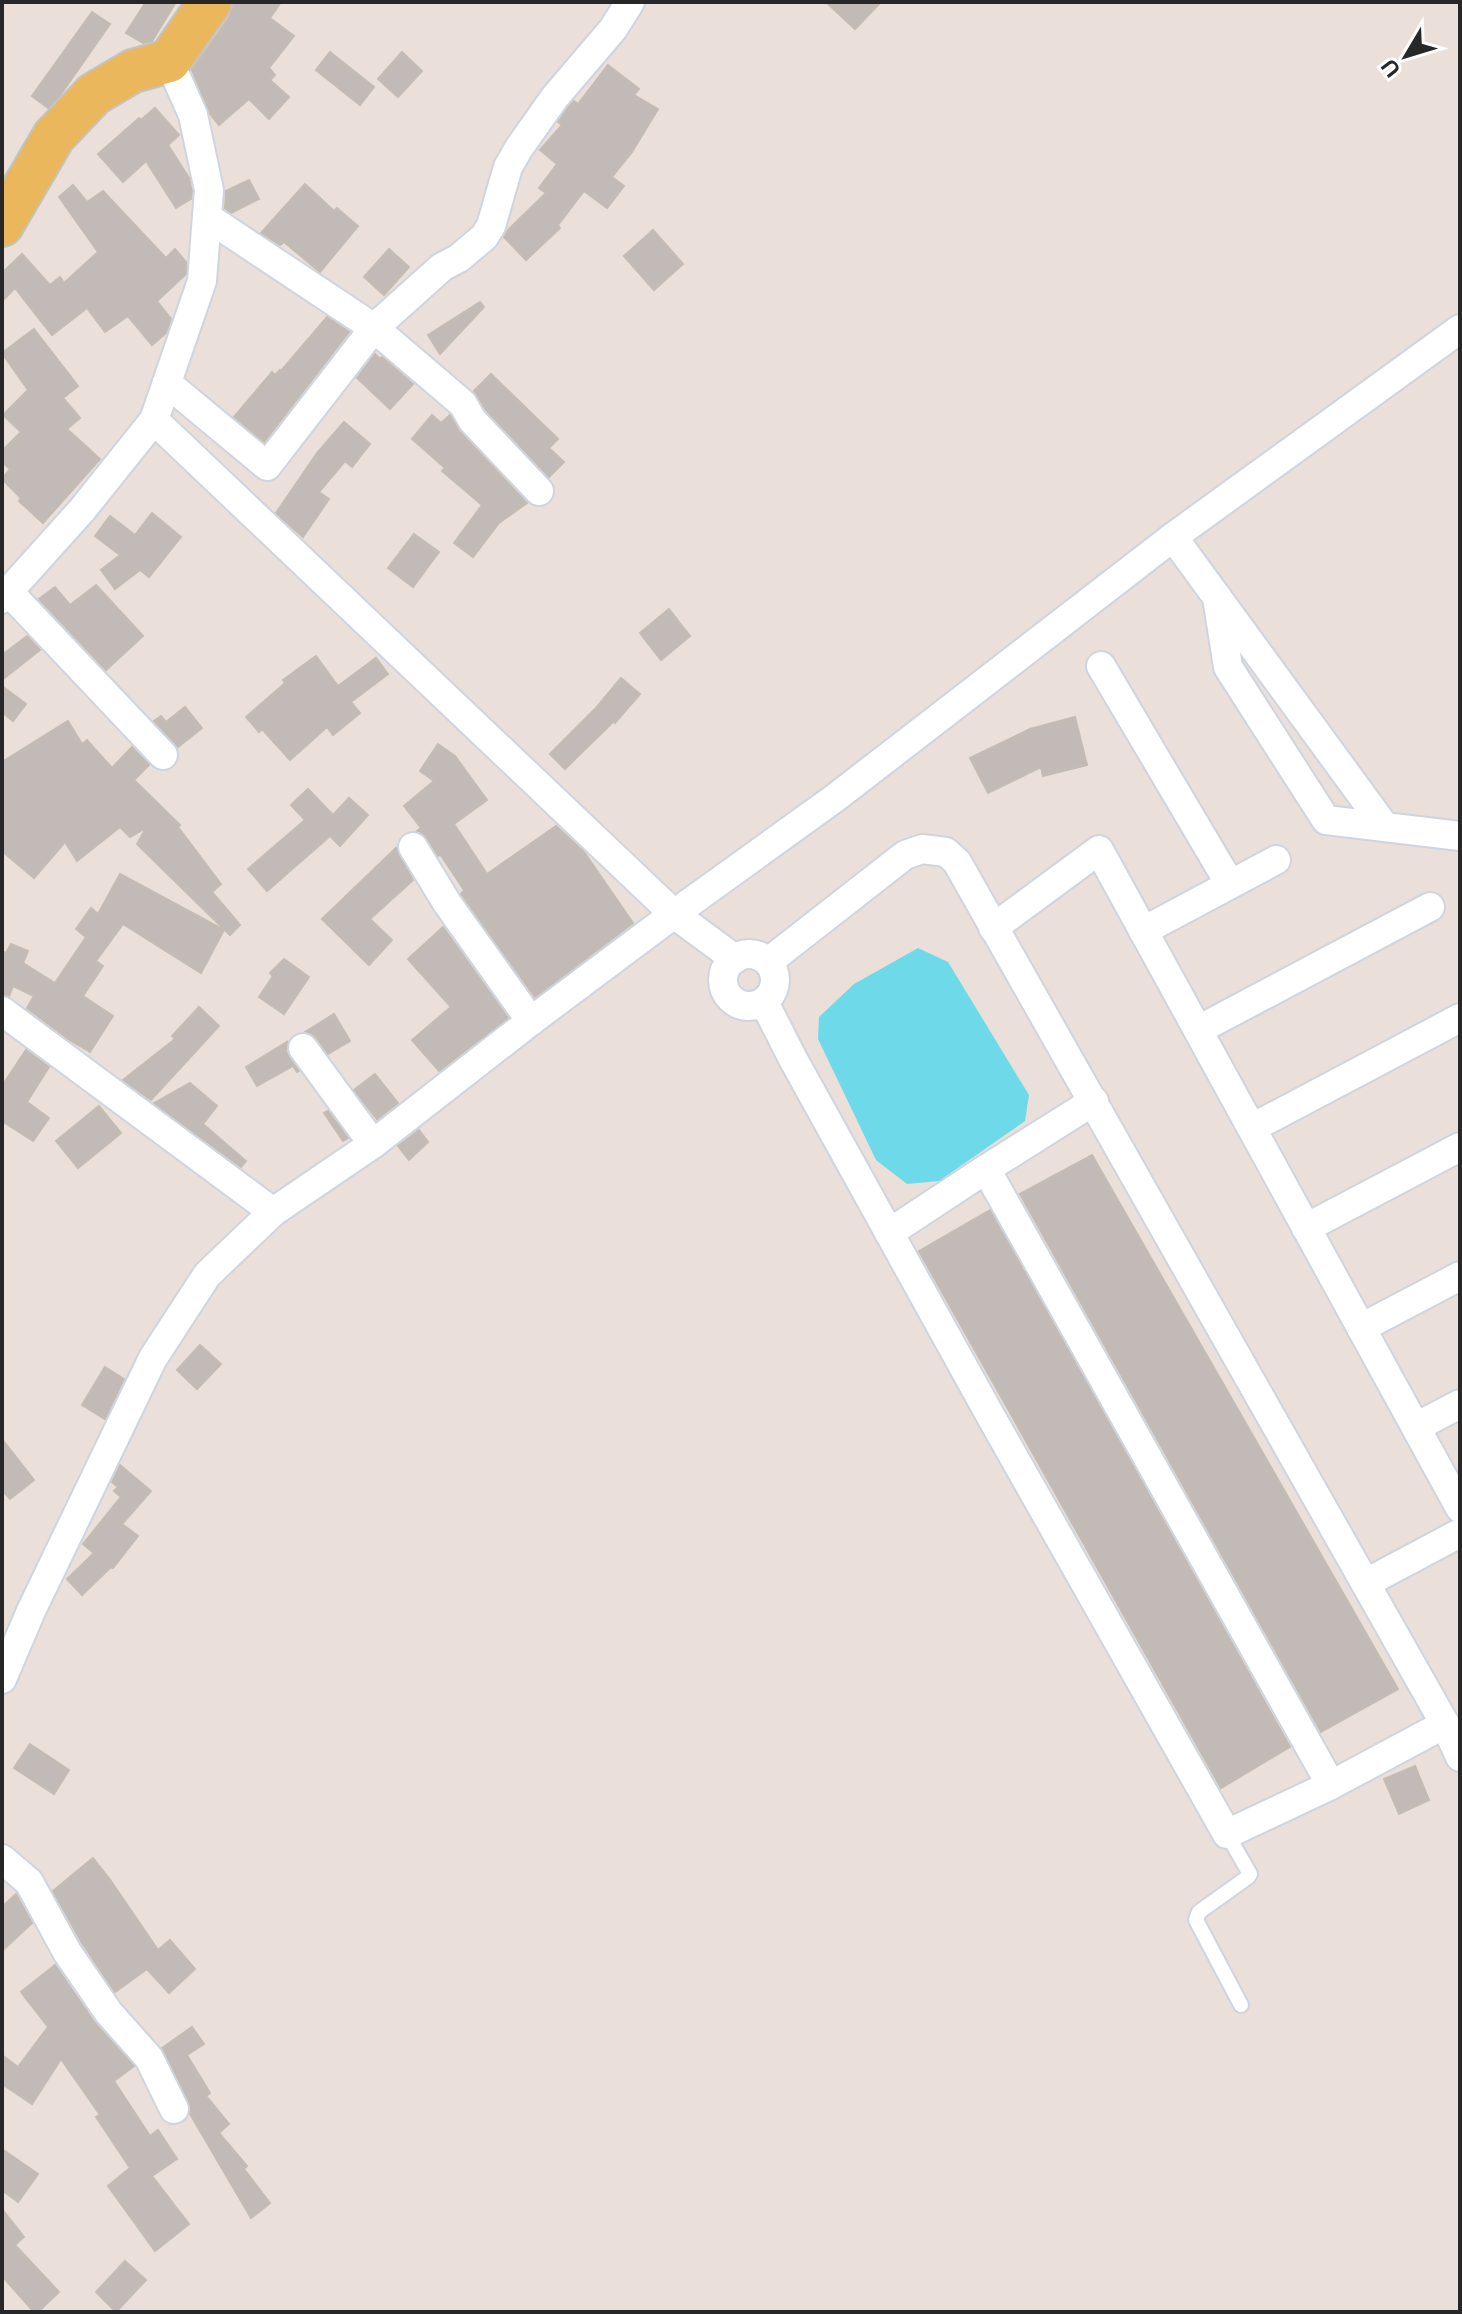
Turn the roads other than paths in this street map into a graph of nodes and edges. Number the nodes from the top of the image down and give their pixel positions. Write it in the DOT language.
graph roads {
  1 [pos="210,2"];
  2 [pos="630,2"];
  3 [pos="169,61"];
  4 [pos="207,217"];
  5 [pos="2,225"];
  6 [pos="374,328"];
  7 [pos="1460,329"];
  8 [pos="167,383"];
  9 [pos="154,420"];
  10 [pos="539,491"];
  11 [pos="1173,537"];
  12 [pos="5,595"];
  13 [pos="1217,597"];
  14 [pos="1101,666"];
  15 [pos="163,755"];
  16 [pos="1385,827"];
  17 [pos="1460,836"];
  18 [pos="413,847"];
  19 [pos="1276,860"];
  20 [pos="1230,884"];
  21 [pos="1430,907"];
  22 [pos="674,914"];
  23 [pos="993,928"];
  24 [pos="1143,931"];
  25 [pos="735,959"];
  26 [pos="768,962"];
  27 [pos="764,1002"];
  28 [pos="2,1011"];
  29 [pos="1460,1018"];
  30 [pos="531,1021"];
  31 [pos="1198,1030"];
  32 [pos="303,1048"];
  33 [pos="1094,1101"];
  34 [pos="1252,1128"];
  35 [pos="373,1144"];
  36 [pos="1460,1147"];
  37 [pos="986,1169"];
  38 [pos="273,1212"];
  39 [pos="1306,1228"];
  40 [pos="889,1233"];
  41 [pos="1460,1276"];
  42 [pos="1361,1328"];
  43 [pos="1460,1404"];
  44 [pos="1416,1427"];
  45 [pos="1460,1508"];
  46 [pos="1460,1533"];
  47 [pos="1366,1583"];
  48 [pos="2,1679"];
  49 [pos="1445,1724"];
  50 [pos="1460,1757"];
  51 [pos="1331,1785"];
  52 [pos="1227,1834"];
  53 [pos="2,1859"];
  54 [pos="1241,2005"];
  55 [pos="174,2109"];
  1 -- 3 [label="main road"];
  2 -- 6 [label="street"];
  3 -- 4 [label="street"];
  3 -- 5 [label="main road"];
  4 -- 6 [label="street"];
  4 -- 8 [label="street"];
  6 -- 8 [label="street"];
  6 -- 10 [label="street"];
  7 -- 11 [label="street"];
  8 -- 9 [label="street"];
  9 -- 12 [label="street"];
  9 -- 22 [label="street"];
  11 -- 13 [label="street"];
  11 -- 22 [label="street"];
  12 -- 15 [label="street"];
  13 -- 16 [label="street"];
  13 -- 16 [label="street"];
  14 -- 20 [label="street"];
  16 -- 17 [label="street"];
  18 -- 30 [label="street"];
  19 -- 20 [label="street"];
  20 -- 24 [label="street"];
  21 -- 31 [label="street"];
  22 -- 25 [label="street"];
  22 -- 30 [label="street"];
  23 -- 24 [label="street"];
  23 -- 26 [label="street"];
  23 -- 33 [label="street"];
  24 -- 31 [label="street"];
  25 -- 26 [label="street"];
  25 -- 27 [label="street"];
  26 -- 27 [label="street"];
  27 -- 40 [label="street"];
  28 -- 38 [label="street"];
  29 -- 34 [label="street"];
  30 -- 35 [label="street"];
  31 -- 34 [label="street"];
  32 -- 35 [label="street"];
  33 -- 37 [label="street"];
  33 -- 47 [label="street"];
  34 -- 39 [label="street"];
  35 -- 38 [label="street"];
  36 -- 39 [label="street"];
  37 -- 40 [label="street"];
  37 -- 51 [label="street"];
  38 -- 48 [label="street"];
  39 -- 42 [label="street"];
  40 -- 52 [label="street"];
  41 -- 42 [label="street"];
  42 -- 44 [label="street"];
  43 -- 44 [label="street"];
  44 -- 45 [label="street"];
  46 -- 47 [label="street"];
  47 -- 49 [label="street"];
  49 -- 50 [label="street"];
  49 -- 51 [label="street"];
  51 -- 52 [label="street"];
  52 -- 54 [label="lane"];
  53 -- 55 [label="street"];
}
